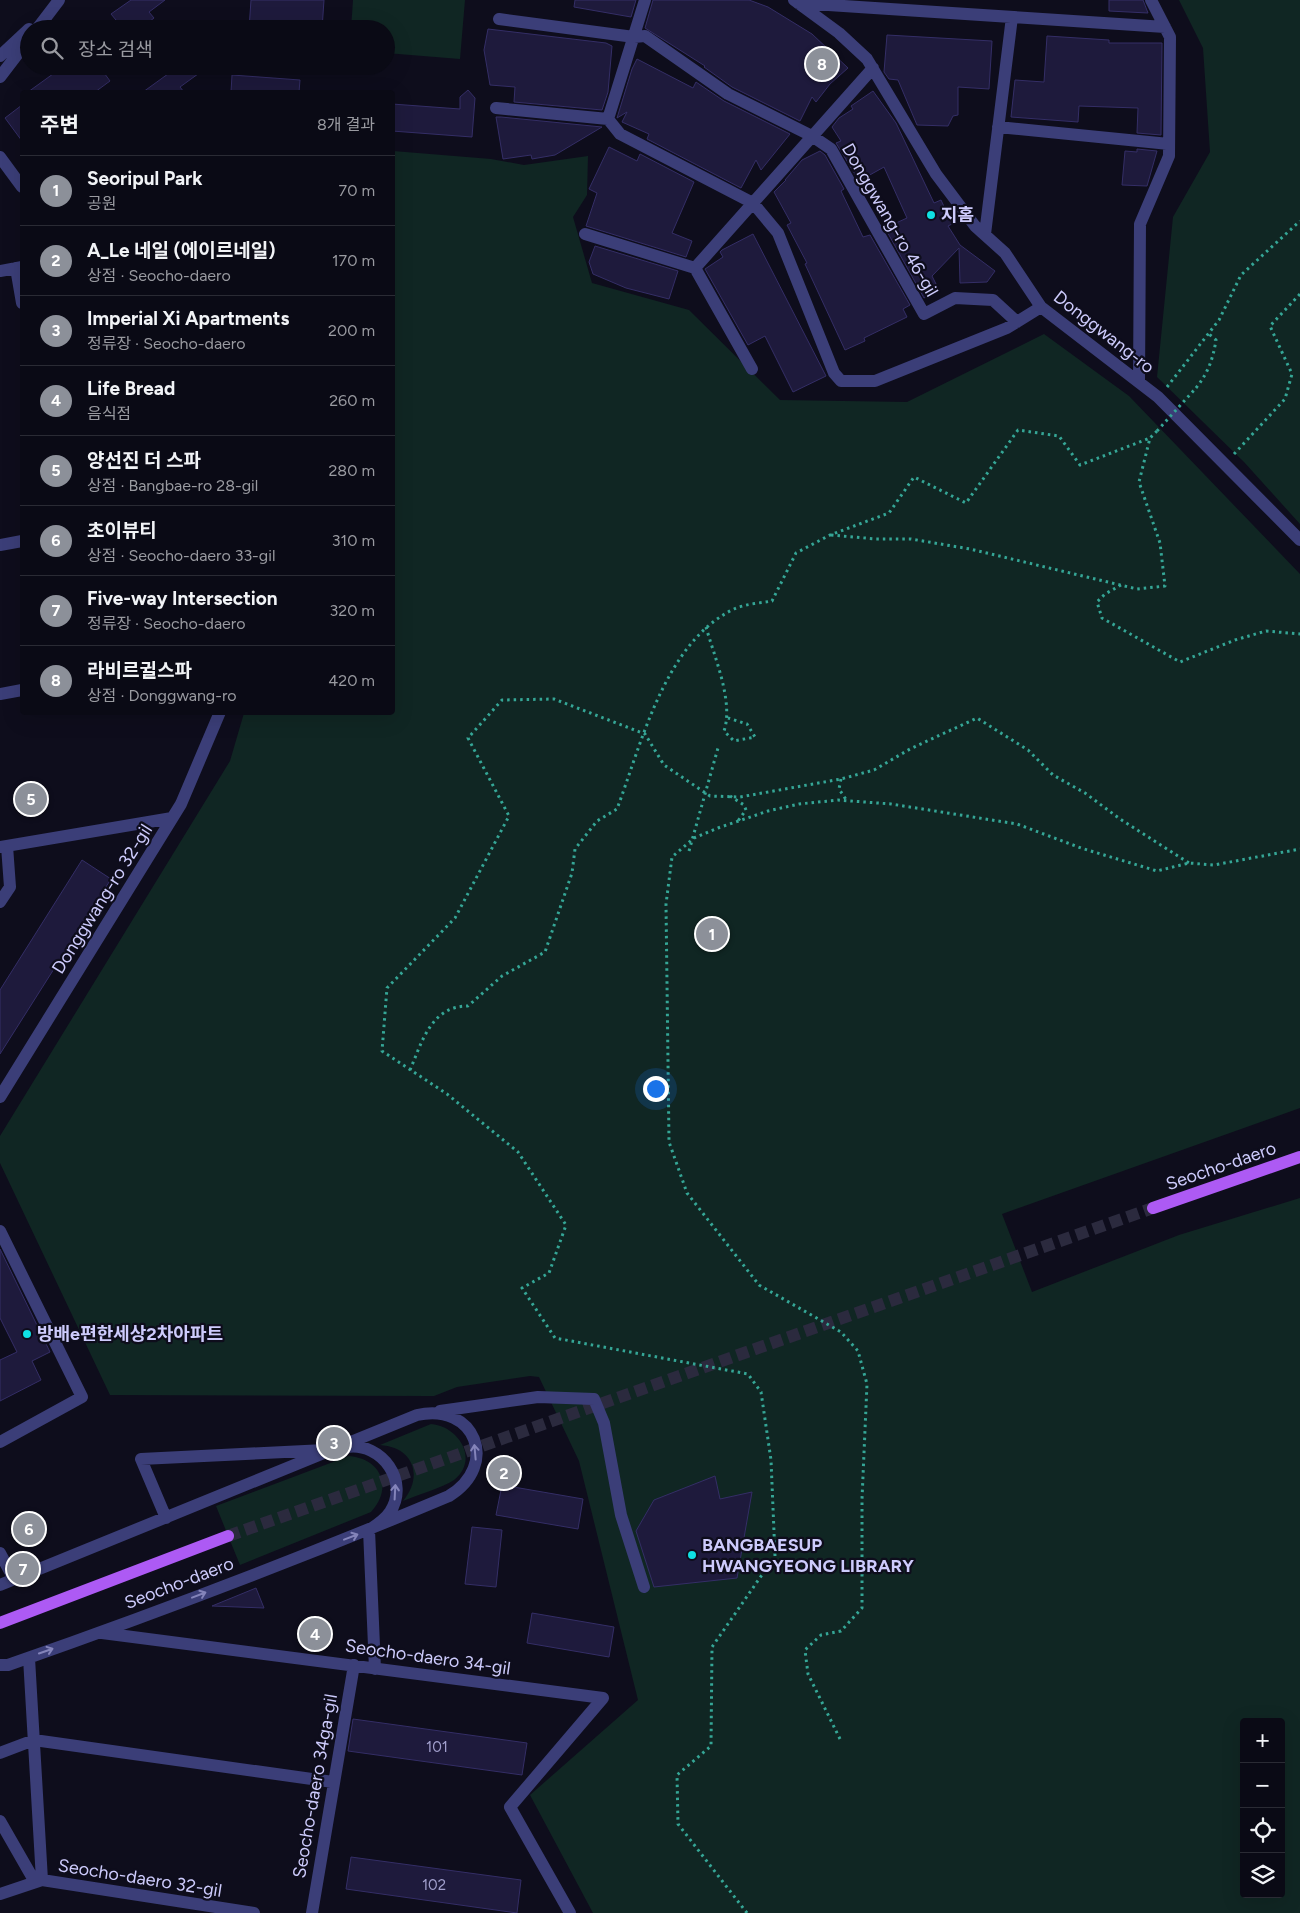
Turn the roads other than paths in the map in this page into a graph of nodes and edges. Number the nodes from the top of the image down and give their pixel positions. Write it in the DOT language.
graph roads {
  1 [pos="645,0"];
  2 [pos="1151,0"];
  3 [pos="796,2"];
  4 [pos="56,3"];
  5 [pos="1012,17"];
  6 [pos="499,19"];
  7 [pos="38,20"];
  8 [pos="43,20"];
  9 [pos="1164,27"];
  10 [pos="20,37"];
  11 [pos="634,37"];
  12 [pos="20,51"];
  13 [pos="0,56"];
  14 [pos="873,68"];
  15 [pos="0,77"];
  16 [pos="496,108"];
  17 [pos="608,119"];
  18 [pos="998,127"];
  19 [pos="812,136"];
  20 [pos="1169,144"];
  21 [pos="0,157"];
  22 [pos="20,184"];
  23 [pos="753,203"];
  24 [pos="585,234"];
  25 [pos="985,234"];
  26 [pos="19,267"];
  27 [pos="695,268"];
  28 [pos="0,271"];
  29 [pos="1041,307"];
  30 [pos="1017,322"];
  31 [pos="752,369"];
  32 [pos="1139,382"];
  33 [pos="1300,540"];
  34 [pos="20,541"];
  35 [pos="0,545"];
  36 [pos="20,690"];
  37 [pos="0,694"];
  38 [pos="219,715"];
  39 [pos="172,818"];
  40 [pos="3,846"];
  41 [pos="0,902"];
  42 [pos="0,1097"];
  43 [pos="1300,1157"];
  44 [pos="1153,1208"];
  45 [pos="0,1231"];
  46 [pos="430,1412"];
  47 [pos="0,1442"];
  48 [pos="336,1449"];
  49 [pos="166,1518"];
  50 [pos="369,1530"];
  51 [pos="228,1536"];
  52 [pos="0,1553"];
  53 [pos="14,1579"];
  54 [pos="0,1584"];
  55 [pos="644,1587"];
  56 [pos="0,1624"];
  57 [pos="100,1632"];
  58 [pos="28,1658"];
  59 [pos="0,1665"];
  60 [pos="354,1665"];
  61 [pos="375,1669"];
  62 [pos="34,1740"];
  63 [pos="0,1753"];
  64 [pos="333,1782"];
  65 [pos="0,1821"];
  66 [pos="38,1881"];
  67 [pos="0,1894"];
  68 [pos="254,1913"];
  69 [pos="312,1913"];
  70 [pos="570,1913"];
  1 -- 11 [label="street"];
  2 -- 9 [label="street"];
  3 -- 5 [label="street"];
  3 -- 14 [label="street, Donggwang-ro"];
  4 -- 7 [label="street"];
  4 -- 8 [label="street"];
  5 -- 9 [label="street"];
  5 -- 18 [label="street"];
  6 -- 11 [label="street, Donggwang-ro 46-gil"];
  9 -- 20 [label="street"];
  10 -- 13 [label="street"];
  11 -- 17 [label="street"];
  11 -- 19 [label="street, Donggwang-ro 46-gil"];
  12 -- 15 [label="street"];
  14 -- 19 [label="street"];
  14 -- 25 [label="street, Donggwang-ro"];
  16 -- 17 [label="street"];
  17 -- 23 [label="street"];
  18 -- 20 [label="street"];
  18 -- 25 [label="street"];
  19 -- 23 [label="street"];
  19 -- 30 [label="street, Donggwang-ro 46-gil"];
  20 -- 32 [label="street"];
  21 -- 22 [label="street"];
  23 -- 27 [label="street"];
  23 -- 30 [label="street"];
  24 -- 27 [label="street"];
  25 -- 29 [label="street, Donggwang-ro"];
  26 -- 28 [label="street"];
  27 -- 31 [label="street"];
  29 -- 30 [label="street"];
  29 -- 32 [label="street, Donggwang-ro"];
  32 -- 33 [label="street, Donggwang-ro"];
  34 -- 35 [label="street"];
  36 -- 37 [label="street"];
  38 -- 39 [label="street, Donggwang-ro 32-gil"];
  39 -- 40 [label="street"];
  39 -- 42 [label="street, Donggwang-ro 32-gil"];
  40 -- 41 [label="street"];
  43 -- 44 [label="main road, Seocho-daero"];
  45 -- 47 [label="street"];
  46 -- 48 [label="street, Seocho-daero"];
  50 -- 46 [label="street, Seocho-daero, one-way"];
  46 -- 55 [label="street"];
  48 -- 49 [label="street, Seocho-daero"];
  48 -- 49 [label="street, Seocho-daero"];
  50 -- 48 [label="street, Seocho-daero, one-way"];
  49 -- 53 [label="street, Seocho-daero"];
  57 -- 50 [label="street, Seocho-daero, one-way"];
  50 -- 61 [label="street"];
  51 -- 56 [label="main road, Seocho-daero"];
  52 -- 53 [label="street"];
  53 -- 54 [label="street, Seocho-daero"];
  58 -- 57 [label="street, Seocho-daero, one-way"];
  57 -- 60 [label="street, Seocho-daero 34-gil"];
  58 -- 59 [label="street, Seocho-daero"];
  58 -- 62 [label="street, Seocho-daero 32-gil"];
  60 -- 61 [label="street, Seocho-daero 34-gil"];
  60 -- 64 [label="street, Seocho-daero 34ga-gil"];
  61 -- 70 [label="street, Seocho-daero 34-gil"];
  62 -- 63 [label="street"];
  62 -- 64 [label="street"];
  62 -- 66 [label="street, Seocho-daero 32-gil"];
  64 -- 69 [label="street, Seocho-daero 34ga-gil"];
  65 -- 66 [label="street"];
  66 -- 67 [label="street"];
  66 -- 68 [label="street, Seocho-daero 32-gil"];
}
